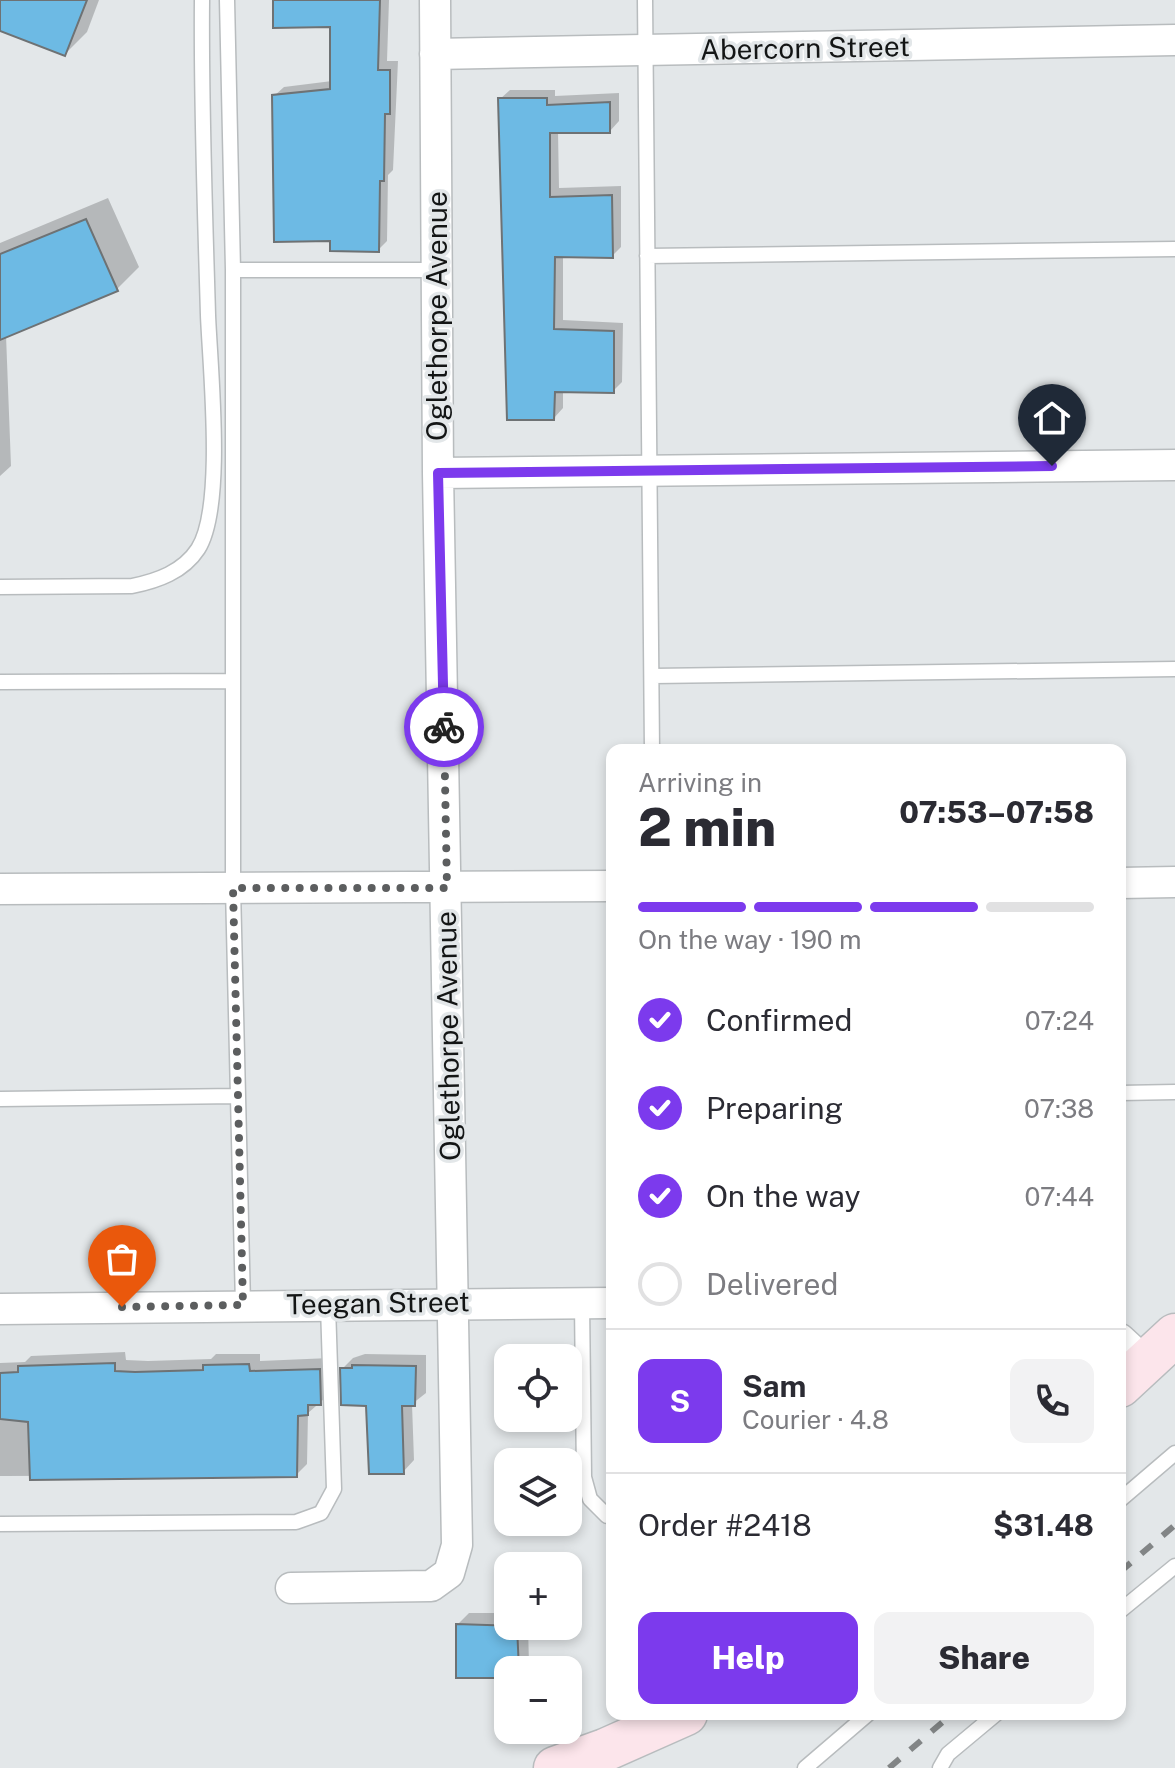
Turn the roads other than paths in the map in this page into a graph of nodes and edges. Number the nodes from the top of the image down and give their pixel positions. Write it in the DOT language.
graph roads {
  1 [pos="202,0"];
  2 [pos="227,0"];
  3 [pos="435,0"];
  4 [pos="645,0"];
  5 [pos="1175,40"];
  6 [pos="645,52"];
  7 [pos="435,54"];
  8 [pos="1175,249"];
  9 [pos="647,256"];
  10 [pos="233,270"];
  11 [pos="437,270"];
  12 [pos="1175,465"];
  13 [pos="651,469"];
  14 [pos="438,473"];
  15 [pos="0,587"];
  16 [pos="1175,669"];
  17 [pos="653,676"];
  18 [pos="231,681"];
  19 [pos="0,682"];
  20 [pos="652,744"];
  21 [pos="1175,882"];
  22 [pos="1126,883"];
  23 [pos="606,886"];
  24 [pos="233,888"];
  25 [pos="447,888"];
  26 [pos="0,889"];
  27 [pos="1175,1092"];
  28 [pos="1126,1093"];
  29 [pos="237,1096"];
  30 [pos="0,1099"];
  31 [pos="451,1303"];
  32 [pos="597,1303"];
  33 [pos="243,1305"];
  34 [pos="328,1306"];
  35 [pos="0,1309"];
  36 [pos="1175,1453"];
  37 [pos="1126,1495"];
  38 [pos="606,1515"];
  39 [pos="0,1524"];
  40 [pos="1175,1566"];
  41 [pos="291,1588"];
  42 [pos="1126,1606"];
  43 [pos="671,1720"];
  44 [pos="861,1720"];
  45 [pos="989,1720"];
  46 [pos="555,1768"];
  47 [pos="805,1768"];
  48 [pos="940,1768"];
  1 -- 15 [label="lane"];
  2 -- 10 [label="lane"];
  3 -- 7 [label="street, Oglethorpe Avenue"];
  4 -- 6 [label="lane"];
  5 -- 6 [label="street, Abercorn Street"];
  6 -- 7 [label="street, Abercorn Street"];
  6 -- 9 [label="lane"];
  7 -- 11 [label="street, Oglethorpe Avenue"];
  8 -- 9 [label="lane"];
  9 -- 13 [label="lane"];
  10 -- 11 [label="lane"];
  10 -- 18 [label="lane"];
  11 -- 14 [label="street, Oglethorpe Avenue"];
  12 -- 13 [label="street"];
  13 -- 14 [label="street"];
  13 -- 17 [label="lane"];
  14 -- 25 [label="street, Oglethorpe Avenue"];
  16 -- 17 [label="lane"];
  17 -- 20 [label="lane"];
  18 -- 19 [label="lane"];
  18 -- 24 [label="lane"];
  21 -- 22 [label="street"];
  23 -- 25 [label="street"];
  24 -- 25 [label="street"];
  24 -- 26 [label="street"];
  24 -- 29 [label="lane"];
  25 -- 31 [label="street, Oglethorpe Avenue"];
  27 -- 28 [label="lane"];
  29 -- 30 [label="lane"];
  29 -- 33 [label="lane"];
  31 -- 32 [label="street, Teegan Street"];
  31 -- 34 [label="street, Teegan Street"];
  31 -- 41 [label="street, Oglethorpe Avenue"];
  32 -- 38 [label="lane"];
  33 -- 34 [label="street, Teegan Street"];
  33 -- 35 [label="street, Teegan Street"];
  34 -- 39 [label="lane"];
  36 -- 37 [label="lane"];
  40 -- 42 [label="lane"];
  43 -- 46 [label="street"];
  44 -- 47 [label="lane"];
  45 -- 48 [label="lane"];
}
